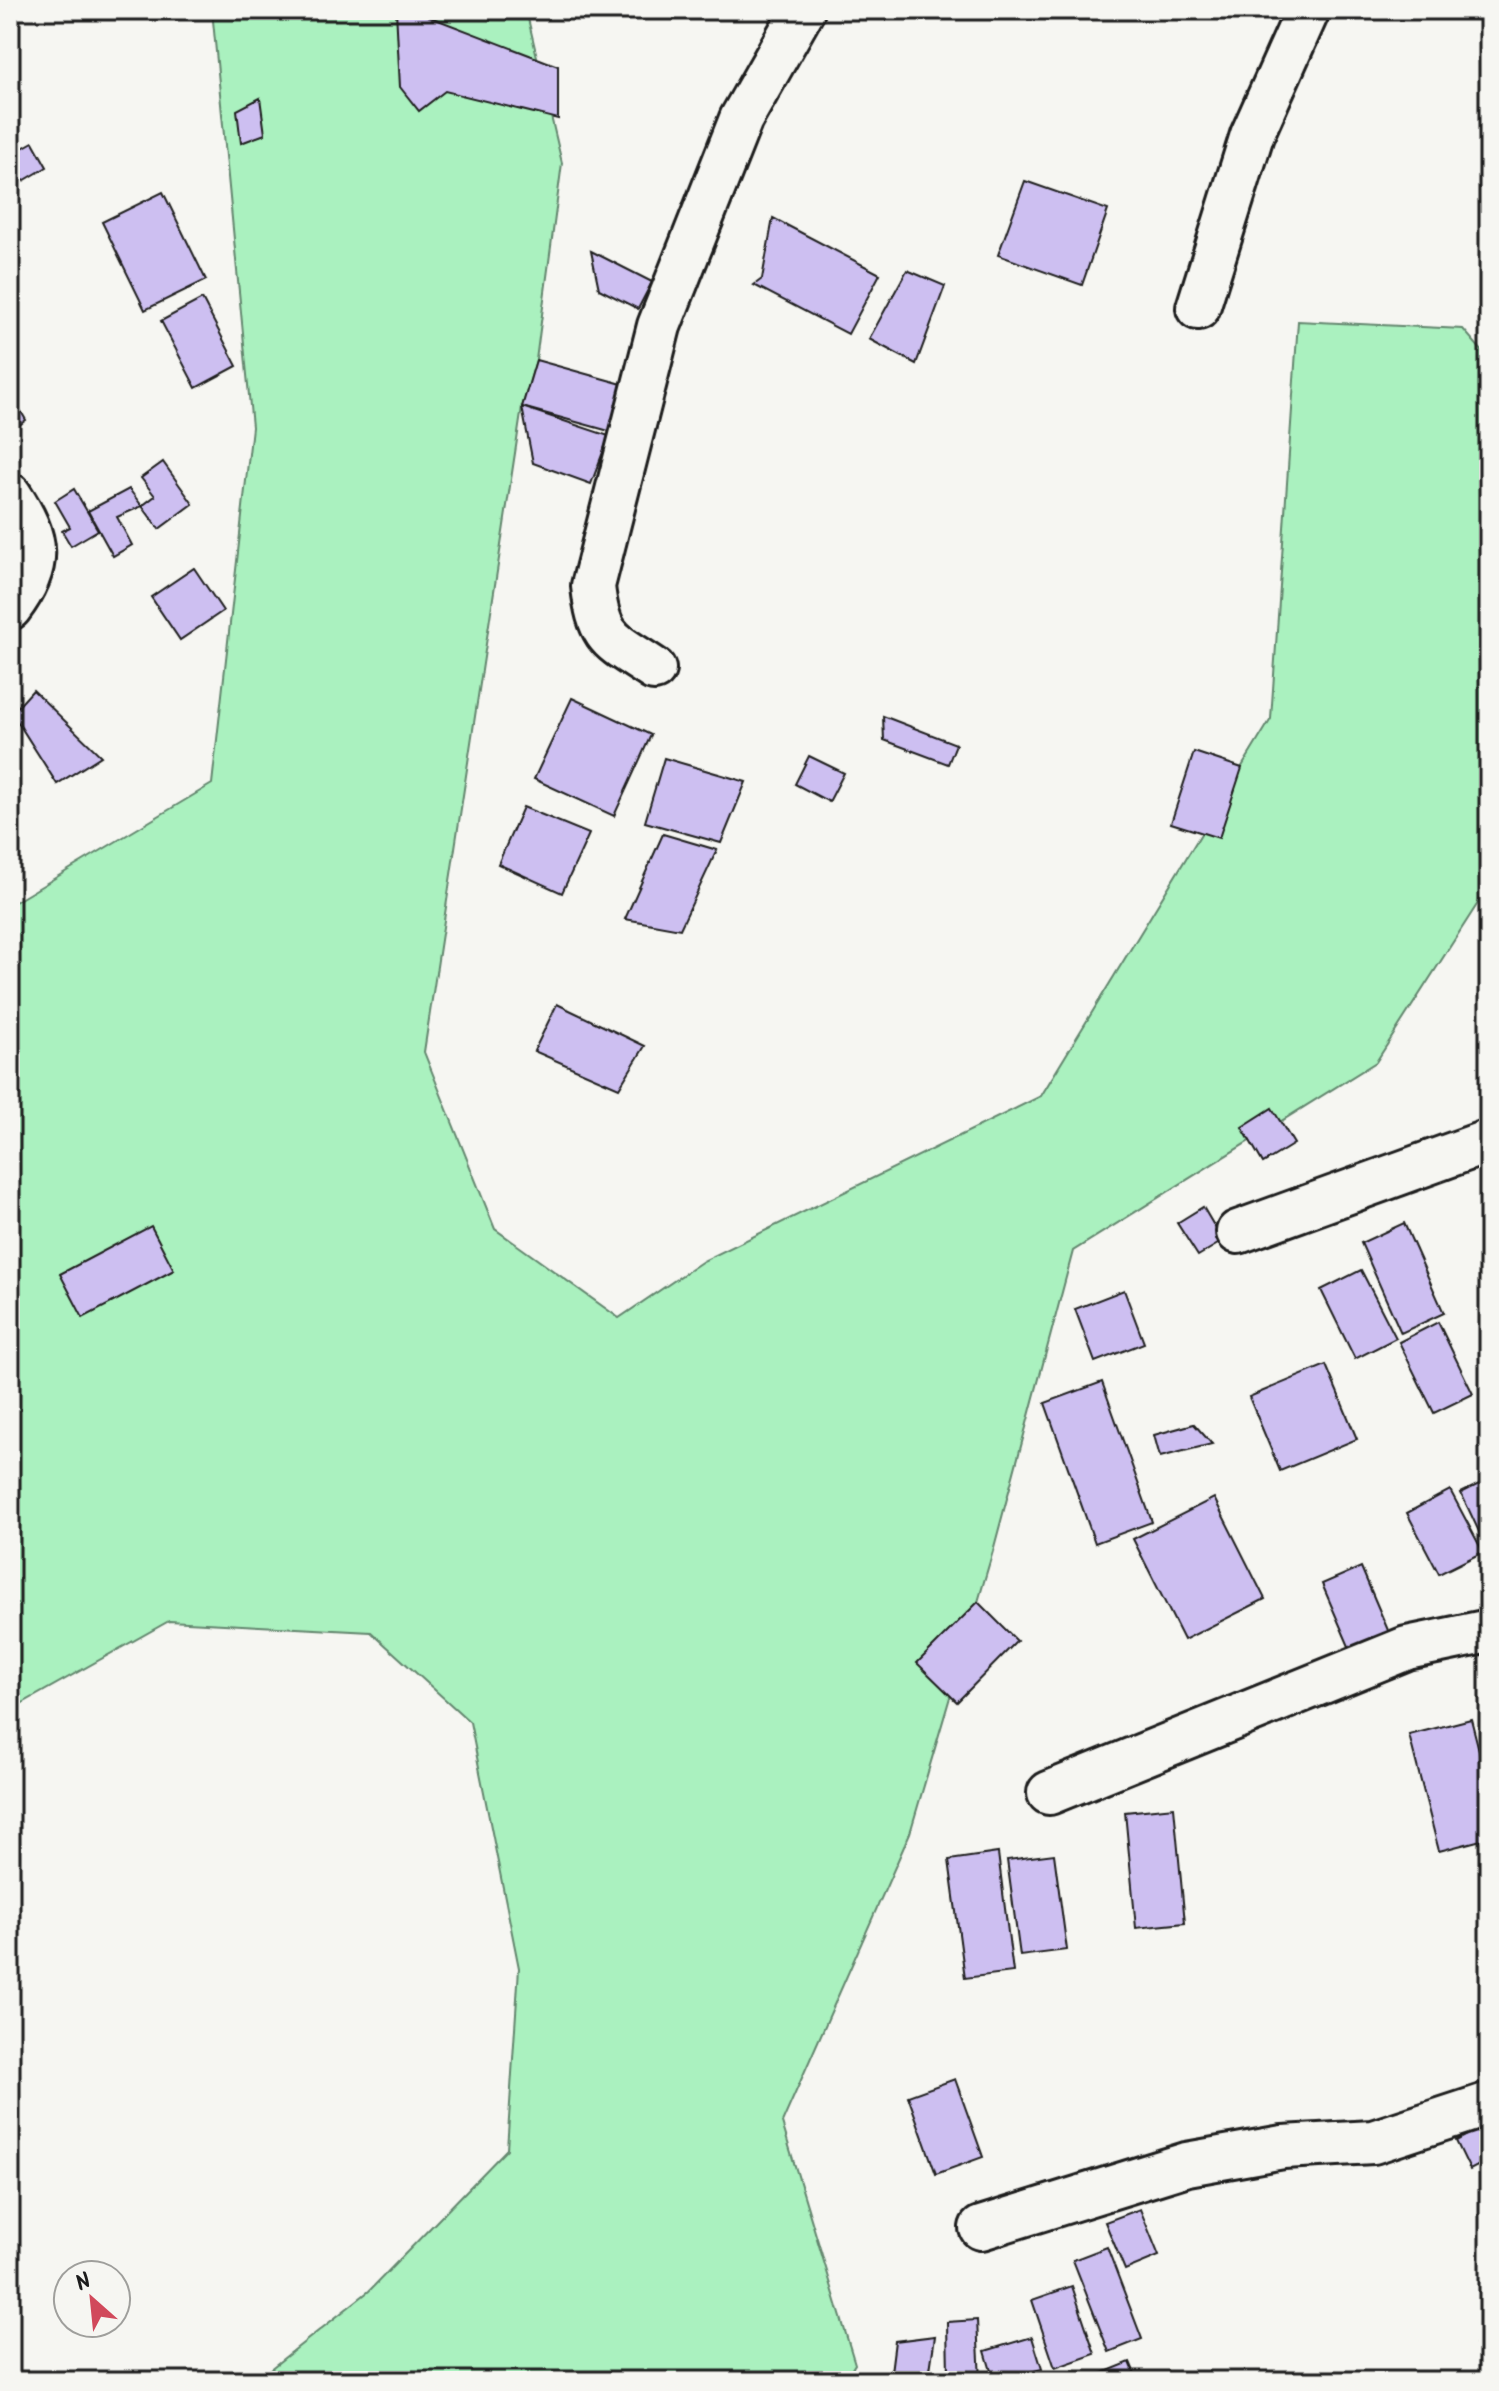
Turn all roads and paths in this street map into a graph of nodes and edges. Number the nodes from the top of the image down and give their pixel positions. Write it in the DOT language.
graph roads {
  1 [pos="803,10"];
  2 [pos="1308,10"];
  3 [pos="1198,308"];
  4 [pos="10,495"];
  5 [pos="10,608"];
  6 [pos="654,669"];
  7 [pos="1489,1141"];
  8 [pos="1238,1232"];
  9 [pos="1489,1631"];
  10 [pos="1049,1793"];
  11 [pos="1489,2104"];
  12 [pos="981,2228"];
  1 -- 6 [label="street"];
  2 -- 3 [label="street"];
  4 -- 5 [label="street"];
  7 -- 8 [label="street"];
  9 -- 10 [label="street"];
  11 -- 12 [label="street"];
}
